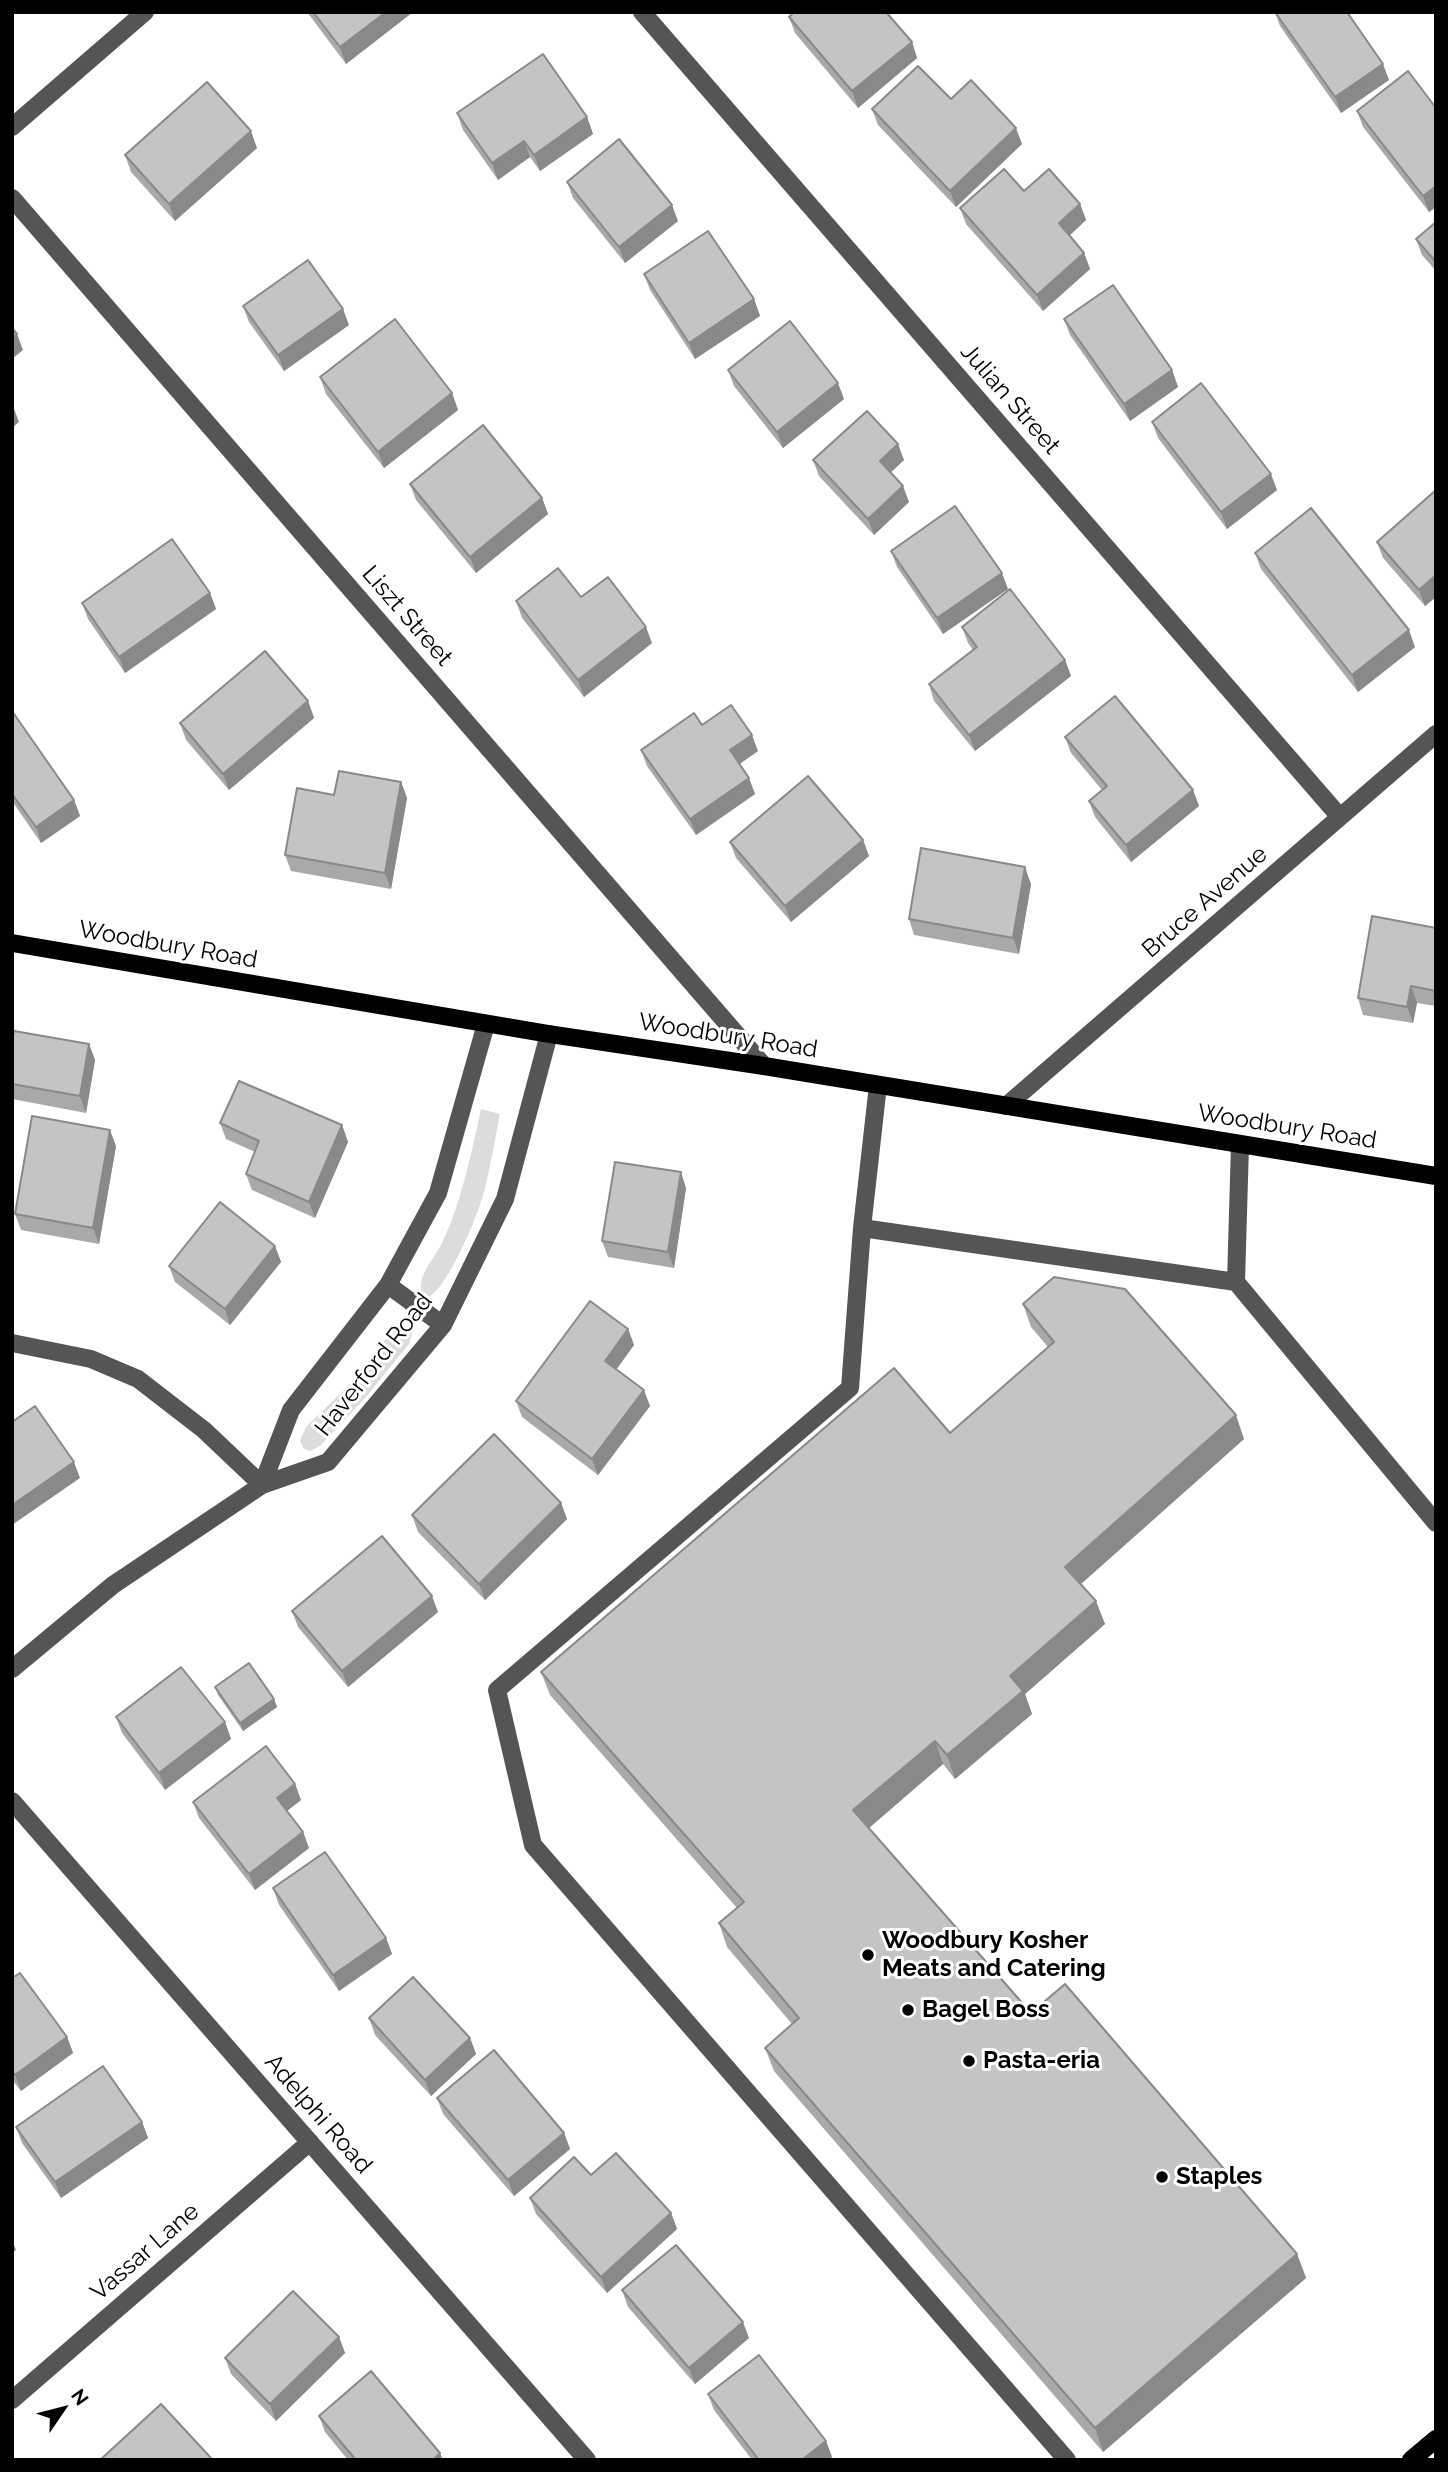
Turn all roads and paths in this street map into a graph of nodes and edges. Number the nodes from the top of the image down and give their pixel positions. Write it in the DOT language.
graph roads {
  1 [pos="145,12"];
  2 [pos="642,12"];
  3 [pos="12,127"];
  4 [pos="12,198"];
  5 [pos="1436,734"];
  6 [pos="1340,817"];
  7 [pos="12,943"];
  8 [pos="486,1024"];
  9 [pos="549,1034"];
  10 [pos="764,1066"];
  11 [pos="878,1085"];
  12 [pos="1006,1106"];
  13 [pos="1240,1144"];
  14 [pos="1436,1177"];
  15 [pos="862,1228"];
  16 [pos="1236,1282"];
  17 [pos="388,1285"];
  18 [pos="443,1325"];
  19 [pos="12,1343"];
  20 [pos="262,1485"];
  21 [pos="1436,1522"];
  22 [pos="12,1669"];
  23 [pos="12,1801"];
  24 [pos="310,2142"];
  25 [pos="12,2400"];
  26 [pos="1436,2439"];
  27 [pos="1420,2457"];
  28 [pos="587,2460"];
  29 [pos="1067,2460"];
  1 -- 3 [label="street"];
  2 -- 6 [label="street, Julian Street"];
  4 -- 10 [label="street, Liszt Street"];
  5 -- 6 [label="street, Bruce Avenue"];
  6 -- 12 [label="street, Bruce Avenue"];
  7 -- 8 [label="main road, Woodbury Road"];
  8 -- 9 [label="main road, Woodbury Road"];
  8 -- 17 [label="street, Haverford Road"];
  9 -- 10 [label="main road, Woodbury Road"];
  9 -- 18 [label="street, Haverford Road"];
  10 -- 11 [label="main road, Woodbury Road"];
  11 -- 12 [label="main road, Woodbury Road"];
  11 -- 15 [label="street"];
  12 -- 13 [label="main road, Woodbury Road"];
  13 -- 14 [label="main road, Woodbury Road"];
  13 -- 16 [label="street"];
  15 -- 16 [label="street"];
  15 -- 29 [label="street"];
  16 -- 21 [label="street"];
  17 -- 18 [label="street"];
  17 -- 20 [label="street, Haverford Road"];
  18 -- 20 [label="street, Haverford Road"];
  19 -- 20 [label="street"];
  20 -- 22 [label="street, Haverford Road"];
  23 -- 24 [label="street, Adelphi Road"];
  24 -- 25 [label="street, Vassar Lane"];
  24 -- 28 [label="street, Adelphi Road"];
  26 -- 27 [label="main road"];
}
